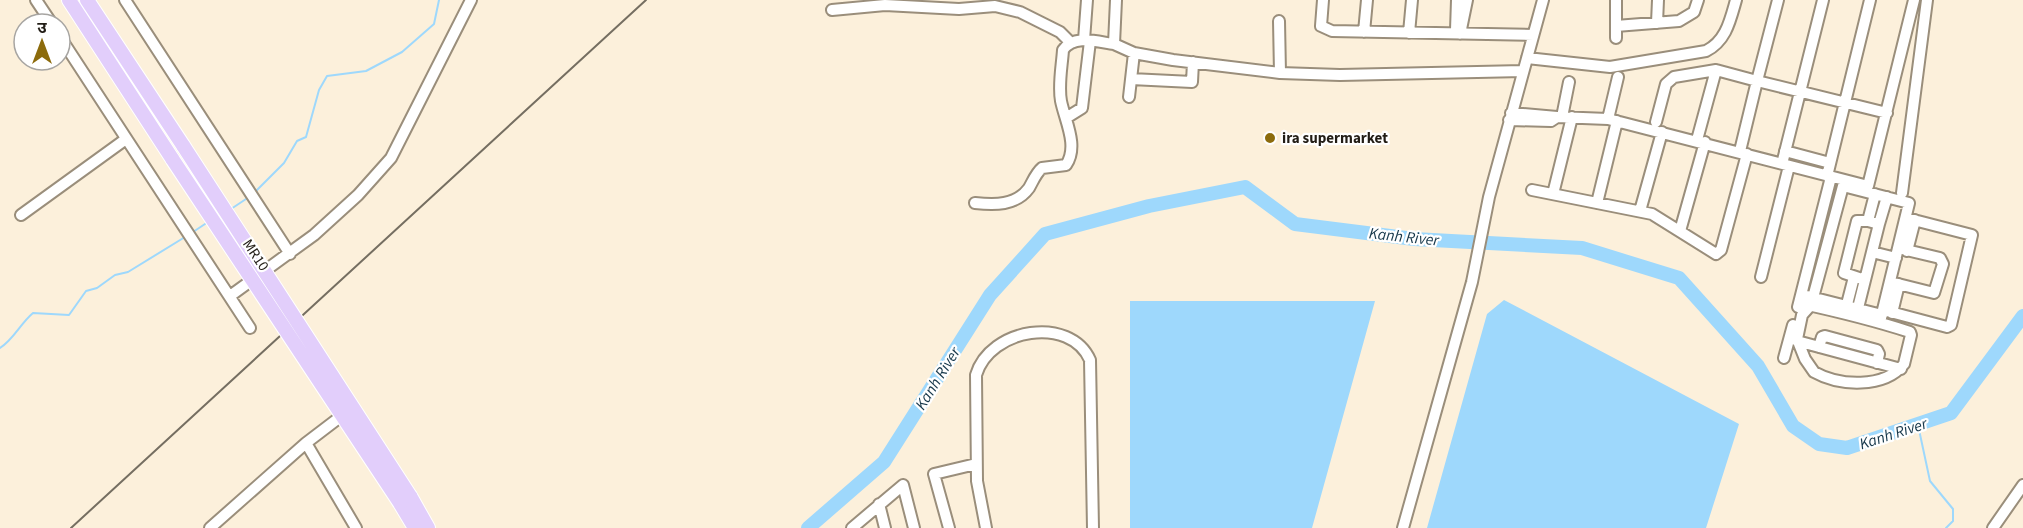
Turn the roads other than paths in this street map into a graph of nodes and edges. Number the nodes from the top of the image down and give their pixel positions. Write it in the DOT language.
graph roads {
  1 [pos="69,0"];
  2 [pos="87,0"];
  3 [pos="125,0"];
  4 [pos="471,0"];
  5 [pos="1087,0"];
  6 [pos="1116,0"];
  7 [pos="1323,0"];
  8 [pos="1367,0"];
  9 [pos="1412,0"];
  10 [pos="1457,0"];
  11 [pos="1467,0"];
  12 [pos="1543,0"];
  13 [pos="1616,0"];
  14 [pos="1658,0"];
  15 [pos="1698,0"];
  16 [pos="1736,0"];
  17 [pos="1778,0"];
  18 [pos="1823,0"];
  19 [pos="1870,0"];
  20 [pos="1914,0"];
  21 [pos="1927,0"];
  22 [pos="832,10"];
  23 [pos="1279,21"];
  24 [pos="1658,23"];
  25 [pos="1616,26"];
  26 [pos="1364,32"];
  27 [pos="1409,33"];
  28 [pos="1458,34"];
  29 [pos="1533,35"];
  30 [pos="1616,39"];
  31 [pos="1087,40"];
  32 [pos="1071,43"];
  33 [pos="1114,44"];
  34 [pos="1134,53"];
  35 [pos="72,55"];
  36 [pos="1527,58"];
  37 [pos="1193,62"];
  38 [pos="1716,70"];
  39 [pos="1523,71"];
  40 [pos="1280,73"];
  41 [pos="1618,77"];
  42 [pos="1131,79"];
  43 [pos="1757,81"];
  44 [pos="1569,82"];
  45 [pos="1800,93"];
  46 [pos="1129,97"];
  47 [pos="1845,104"];
  48 [pos="1887,113"];
  49 [pos="1510,116"];
  50 [pos="1564,117"];
  51 [pos="1066,118"];
  52 [pos="1613,120"];
  53 [pos="1659,127"];
  54 [pos="126,139"];
  55 [pos="1701,141"];
  56 [pos="1785,151"];
  57 [pos="1743,152"];
  58 [pos="1830,163"];
  59 [pos="1786,164"];
  60 [pos="1829,177"];
  61 [pos="1532,190"];
  62 [pos="1877,192"];
  63 [pos="1902,193"];
  64 [pos="1553,194"];
  65 [pos="1914,196"];
  66 [pos="975,203"];
  67 [pos="1597,203"];
  68 [pos="1640,211"];
  69 [pos="21,215"];
  70 [pos="1910,219"];
  71 [pos="1874,223"];
  72 [pos="1680,231"];
  73 [pos="1872,252"];
  74 [pos="1900,252"];
  75 [pos="290,254"];
  76 [pos="1761,277"];
  77 [pos="1860,278"];
  78 [pos="1895,283"];
  79 [pos="230,296"];
  80 [pos="1800,298"];
  81 [pos="1812,301"];
  82 [pos="1851,311"];
  83 [pos="1884,315"];
  84 [pos="250,328"];
  85 [pos="1797,340"];
  86 [pos="1784,358"];
  87 [pos="1900,369"];
  88 [pos="358,404"];
  89 [pos="306,442"];
  90 [pos="976,464"];
  91 [pos="2023,485"];
  92 [pos="405,500"];
  93 [pos="879,504"];
  94 [pos="210,528"];
  95 [pos="356,528"];
  96 [pos="415,528"];
  97 [pos="428,528"];
  98 [pos="852,528"];
  99 [pos="885,528"];
  100 [pos="914,528"];
  101 [pos="949,528"];
  102 [pos="986,528"];
  103 [pos="1093,528"];
  104 [pos="1403,528"];
  105 [pos="1994,528"];
  1 -- 92 [label="main road, MR10, bridge"];
  2 -- 92 [label="main road, MR10, bridge"];
  3 -- 75 [label="street"];
  4 -- 75 [label="street"];
  5 -- 31 [label="street"];
  6 -- 33 [label="street"];
  7 -- 26 [label="street"];
  8 -- 26 [label="street"];
  9 -- 27 [label="street"];
  10 -- 28 [label="street"];
  11 -- 28 [label="street"];
  12 -- 29 [label="street"];
  13 -- 25 [label="street"];
  14 -- 24 [label="street"];
  15 -- 24 [label="street"];
  16 -- 36 [label="street"];
  17 -- 43 [label="street"];
  18 -- 45 [label="street"];
  19 -- 47 [label="street"];
  20 -- 48 [label="street"];
  21 -- 63 [label="street"];
  22 -- 32 [label="street"];
  23 -- 40 [label="street"];
  24 -- 25 [label="street"];
  25 -- 30 [label="street"];
  26 -- 27 [label="street"];
  27 -- 28 [label="street"];
  28 -- 29 [label="street"];
  29 -- 36 [label="street"];
  31 -- 32 [label="street"];
  31 -- 33 [label="street"];
  31 -- 51 [label="street"];
  32 -- 51 [label="street"];
  33 -- 34 [label="street"];
  34 -- 37 [label="street"];
  34 -- 42 [label="street"];
  35 -- 54 [label="street"];
  36 -- 39 [label="street"];
  37 -- 40 [label="street"];
  37 -- 42 [label="street"];
  38 -- 43 [label="street"];
  38 -- 53 [label="street"];
  38 -- 55 [label="street"];
  39 -- 40 [label="street"];
  39 -- 49 [label="street"];
  41 -- 52 [label="street"];
  42 -- 46 [label="street"];
  43 -- 45 [label="street"];
  43 -- 57 [label="street"];
  44 -- 50 [label="street"];
  45 -- 47 [label="street"];
  45 -- 56 [label="street"];
  47 -- 48 [label="street"];
  47 -- 58 [label="street"];
  48 -- 62 [label="street"];
  49 -- 50 [label="street"];
  49 -- 104 [label="street"];
  50 -- 52 [label="street"];
  50 -- 64 [label="street"];
  51 -- 66 [label="street"];
  52 -- 53 [label="street"];
  52 -- 67 [label="street"];
  53 -- 55 [label="street"];
  53 -- 68 [label="street"];
  54 -- 69 [label="street"];
  54 -- 79 [label="street"];
  55 -- 57 [label="street"];
  55 -- 72 [label="street"];
  56 -- 58 [label="street"];
  56 -- 59 [label="street"];
  57 -- 59 [label="street"];
  57 -- 72 [label="street"];
  58 -- 60 [label="street"];
  59 -- 60 [label="street"];
  59 -- 76 [label="street"];
  60 -- 62 [label="street"];
  60 -- 80 [label="street"];
  61 -- 64 [label="street"];
  62 -- 63 [label="street"];
  62 -- 70 [label="street"];
  62 -- 71 [label="street"];
  62 -- 81 [label="street"];
  63 -- 65 [label="street"];
  64 -- 67 [label="street"];
  67 -- 68 [label="street"];
  68 -- 72 [label="street"];
  70 -- 74 [label="street"];
  70 -- 83 [label="street"];
  71 -- 73 [label="street"];
  71 -- 77 [label="street"];
  73 -- 74 [label="street"];
  73 -- 77 [label="street"];
  74 -- 78 [label="street"];
  74 -- 78 [label="street"];
  75 -- 79 [label="street"];
  77 -- 82 [label="street"];
  78 -- 83 [label="street"];
  79 -- 84 [label="street"];
  80 -- 81 [label="street"];
  80 -- 86 [label="street"];
  81 -- 82 [label="street"];
  81 -- 85 [label="street"];
  82 -- 83 [label="street"];
  83 -- 87 [label="street"];
  85 -- 87 [label="street"];
  85 -- 87 [label="street"];
  88 -- 89 [label="street"];
  89 -- 94 [label="street"];
  89 -- 95 [label="street"];
  90 -- 101 [label="street"];
  90 -- 102 [label="street"];
  90 -- 103 [label="street"];
  91 -- 105 [label="street"];
  92 -- 96 [label="main road, MR10"];
  92 -- 97 [label="main road, MR10"];
  93 -- 98 [label="street"];
  93 -- 99 [label="street"];
  93 -- 100 [label="street"];
}
